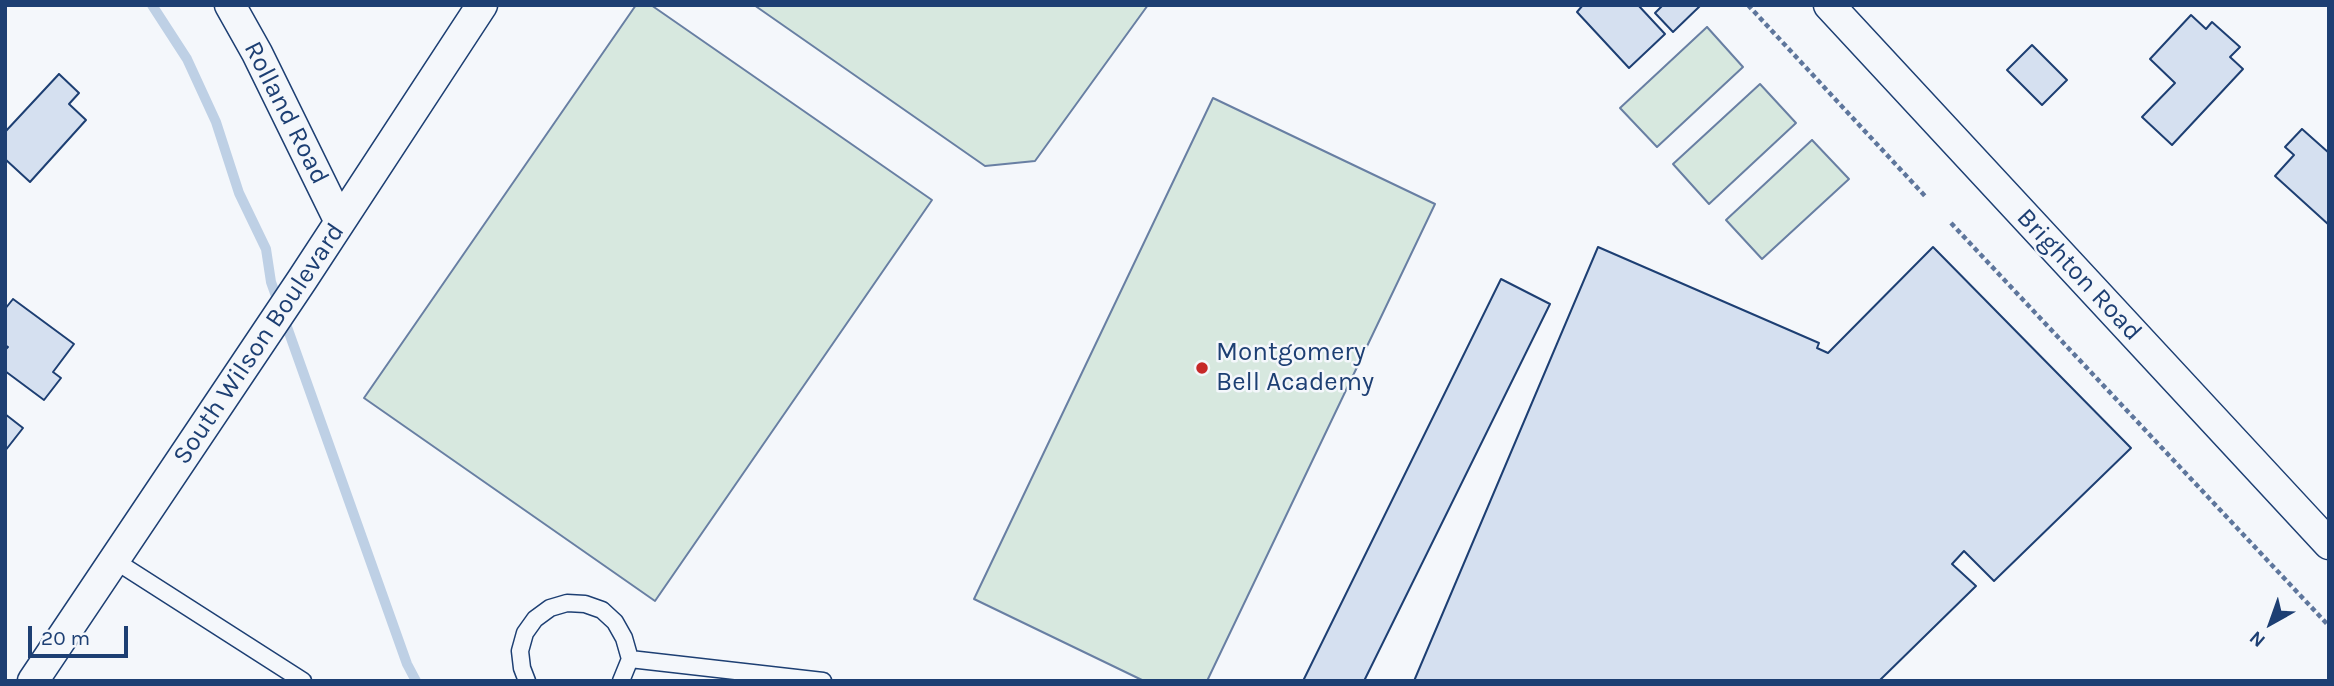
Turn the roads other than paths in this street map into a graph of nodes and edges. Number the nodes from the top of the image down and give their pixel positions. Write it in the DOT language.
graph roads {
  1 [pos="230,5"];
  2 [pos="482,5"];
  3 [pos="1829,5"];
  4 [pos="340,222"];
  5 [pos="2329,544"];
  6 [pos="114,560"];
  7 [pos="630,659"];
  8 [pos="33,681"];
  9 [pos="303,681"];
  10 [pos="527,681"];
  11 [pos="621,681"];
  12 [pos="822,681"];
  1 -- 4 [label="street, Rolland Road"];
  2 -- 4 [label="street, South Wilson Boulevard"];
  3 -- 5 [label="street, Brighton Road"];
  4 -- 6 [label="street, South Wilson Boulevard"];
  6 -- 8 [label="street, South Wilson Boulevard"];
  6 -- 9 [label="lane"];
  7 -- 10 [label="lane"];
  7 -- 11 [label="lane"];
  7 -- 12 [label="lane"];
}
